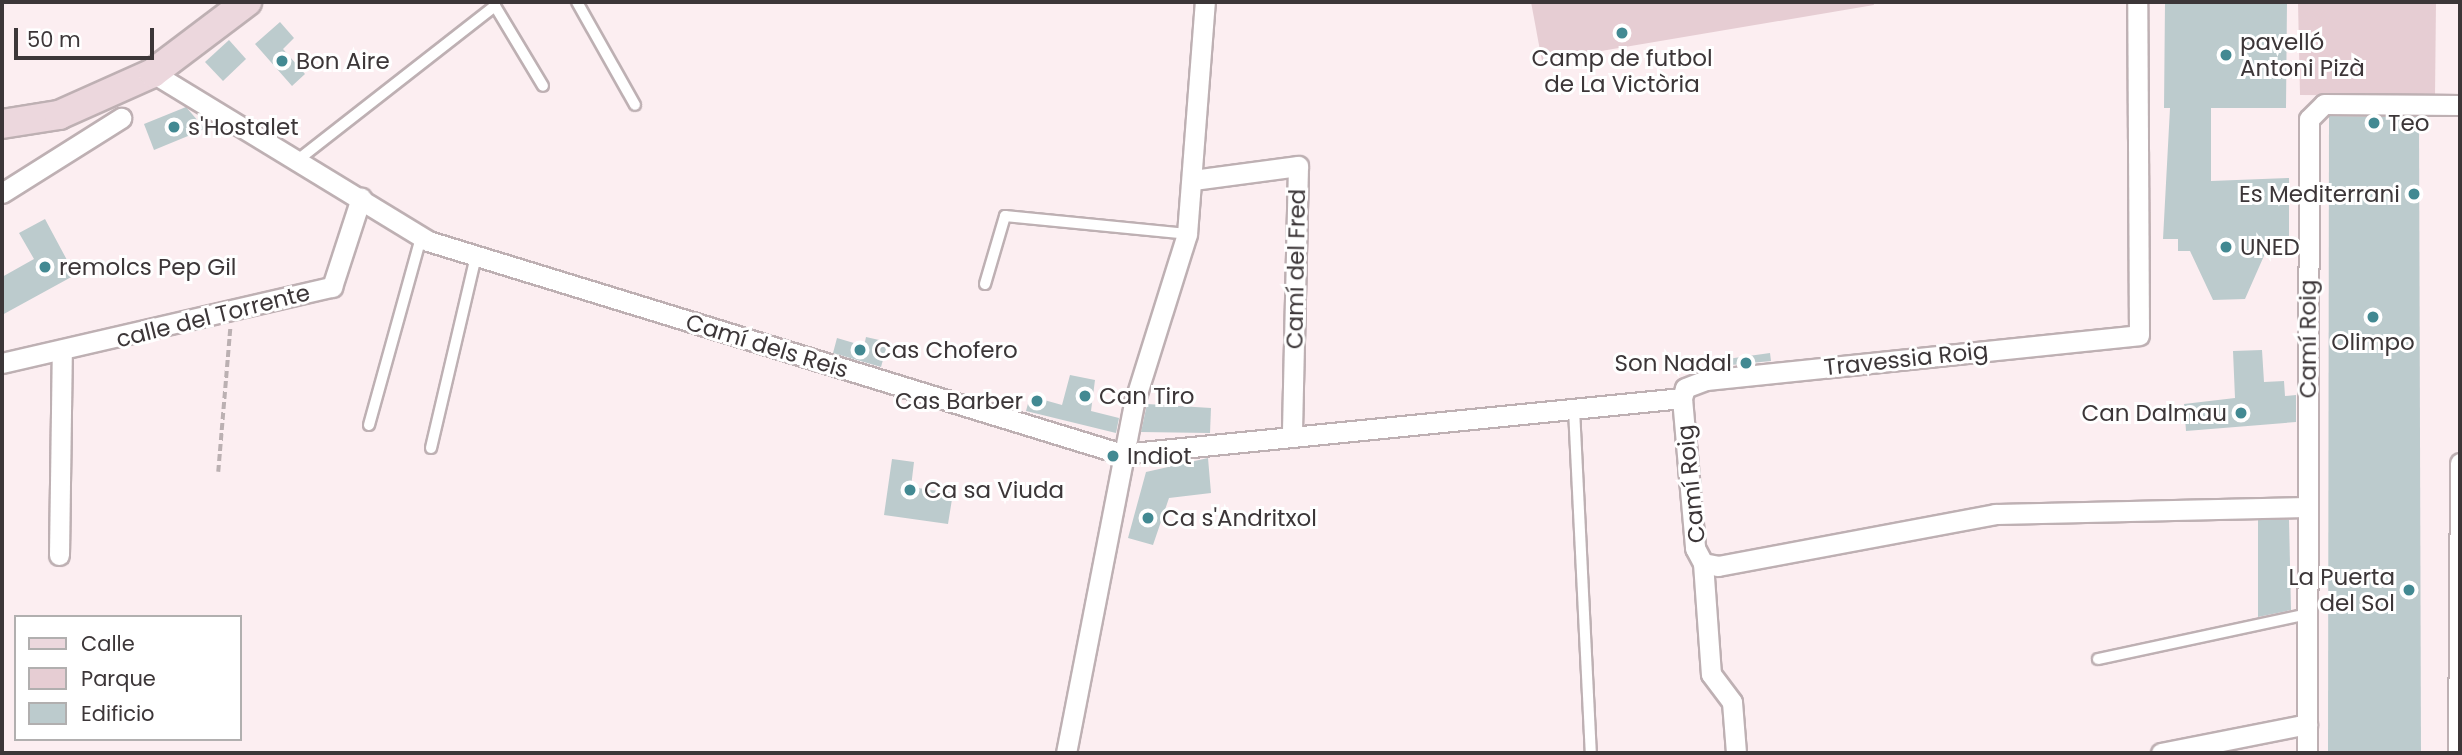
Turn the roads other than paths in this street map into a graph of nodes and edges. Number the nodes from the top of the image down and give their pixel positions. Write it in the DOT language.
graph roads {
  1 [pos="247,2"];
  2 [pos="577,2"];
  3 [pos="1205,2"];
  4 [pos="2137,2"];
  5 [pos="153,73"];
  6 [pos="543,86"];
  7 [pos="635,105"];
  8 [pos="2460,105"];
  9 [pos="121,118"];
  10 [pos="2,124"];
  11 [pos="299,159"];
  12 [pos="1193,180"];
  13 [pos="2,193"];
  14 [pos="361,198"];
  15 [pos="1187,234"];
  16 [pos="421,237"];
  17 [pos="476,256"];
  18 [pos="985,284"];
  19 [pos="62,351"];
  20 [pos="2,363"];
  21 [pos="1682,398"];
  22 [pos="1574,409"];
  23 [pos="369,425"];
  24 [pos="1292,437"];
  25 [pos="431,447"];
  26 [pos="1122,454"];
  27 [pos="2460,463"];
  28 [pos="2308,507"];
  29 [pos="59,555"];
  30 [pos="1703,563"];
  31 [pos="2308,614"];
  32 [pos="2459,657"];
  33 [pos="2098,659"];
  34 [pos="2307,724"];
  35 [pos="1066,753"];
  36 [pos="1591,753"];
  37 [pos="1736,753"];
  38 [pos="2161,753"];
  39 [pos="2307,753"];
  40 [pos="2458,753"];
  1 -- 5 [label="street"];
  2 -- 7 [label="lane"];
  3 -- 12 [label="street"];
  4 -- 21 [label="street, Travessia Roig"];
  5 -- 10 [label="street"];
  5 -- 11 [label="street, Camí dels Reis"];
  6 -- 11 [label="lane"];
  8 -- 28 [label="street, Camí Roig"];
  9 -- 13 [label="street"];
  11 -- 14 [label="street, Camí dels Reis"];
  12 -- 15 [label="street"];
  12 -- 24 [label="street, Camí del Fred"];
  14 -- 16 [label="street, Camí dels Reis"];
  14 -- 19 [label="street, calle del Torrente"];
  15 -- 18 [label="lane"];
  15 -- 26 [label="street"];
  16 -- 17 [label="street, Camí dels Reis"];
  16 -- 23 [label="lane"];
  17 -- 25 [label="lane"];
  17 -- 26 [label="street, Camí dels Reis"];
  19 -- 20 [label="street, calle del Torrente"];
  19 -- 29 [label="street"];
  21 -- 22 [label="street, Camí Roig"];
  21 -- 30 [label="street, Camí Roig"];
  22 -- 24 [label="street, Camí Roig"];
  22 -- 36 [label="lane"];
  24 -- 26 [label="street, Camí Roig"];
  26 -- 35 [label="street"];
  27 -- 32 [label="street"];
  28 -- 30 [label="street, Camí Roig"];
  28 -- 31 [label="street, Camí Roig"];
  30 -- 37 [label="street"];
  31 -- 33 [label="lane"];
  31 -- 34 [label="street, Camí Roig"];
  32 -- 40 [label="street"];
  34 -- 38 [label="street"];
  34 -- 39 [label="street, Camí Roig"];
}
